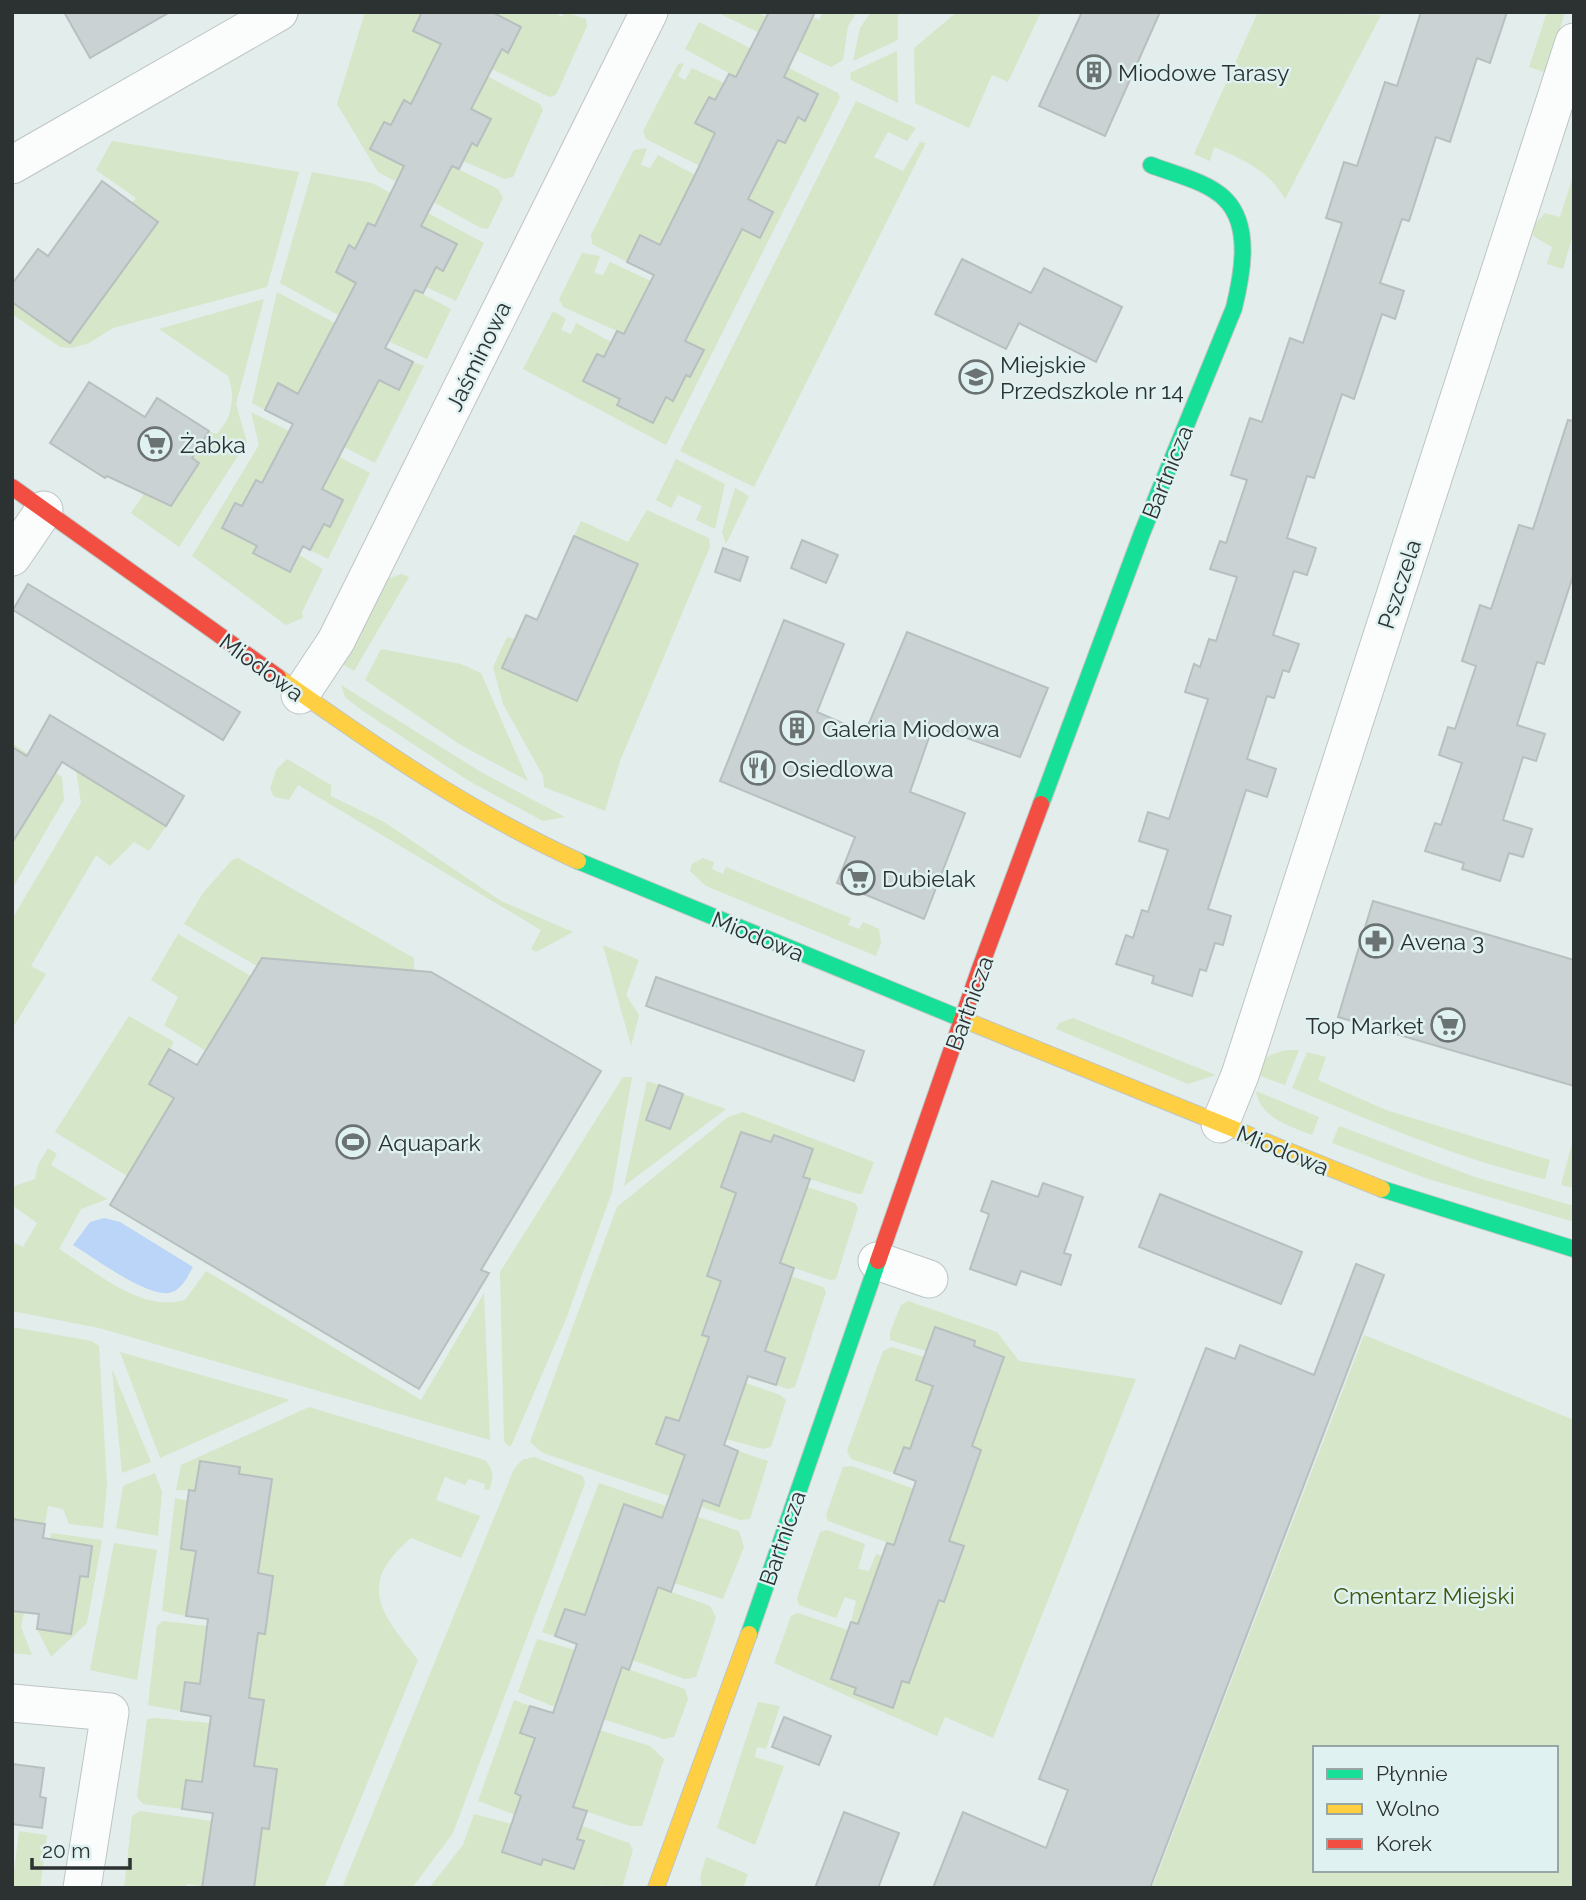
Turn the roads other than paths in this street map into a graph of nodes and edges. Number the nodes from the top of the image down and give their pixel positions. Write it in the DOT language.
graph roads {
  1 [pos="279,12"];
  2 [pos="649,12"];
  3 [pos="1574,42"];
  4 [pos="12,165"];
  5 [pos="1151,165"];
  6 [pos="12,487"];
  7 [pos="44,510"];
  8 [pos="12,556"];
  9 [pos="300,695"];
  10 [pos="963,1020"];
  11 [pos="1220,1124"];
  12 [pos="1574,1249"];
  13 [pos="877,1261"];
  14 [pos="929,1279"];
  15 [pos="12,1703"];
  16 [pos="82,1888"];
  17 [pos="656,1888"];
  1 -- 4 [label="street"];
  2 -- 9 [label="street, Jaśminowa"];
  3 -- 11 [label="street, Pszczela"];
  5 -- 10 [label="street, Bartnicza"];
  6 -- 7 [label="street, Miodowa"];
  7 -- 8 [label="street"];
  7 -- 9 [label="street, Miodowa"];
  9 -- 10 [label="street, Miodowa"];
  10 -- 11 [label="street, Miodowa"];
  10 -- 13 [label="street, Bartnicza"];
  11 -- 12 [label="street, Miodowa"];
  13 -- 14 [label="street"];
  13 -- 17 [label="street, Bartnicza"];
  15 -- 16 [label="street"];
}
